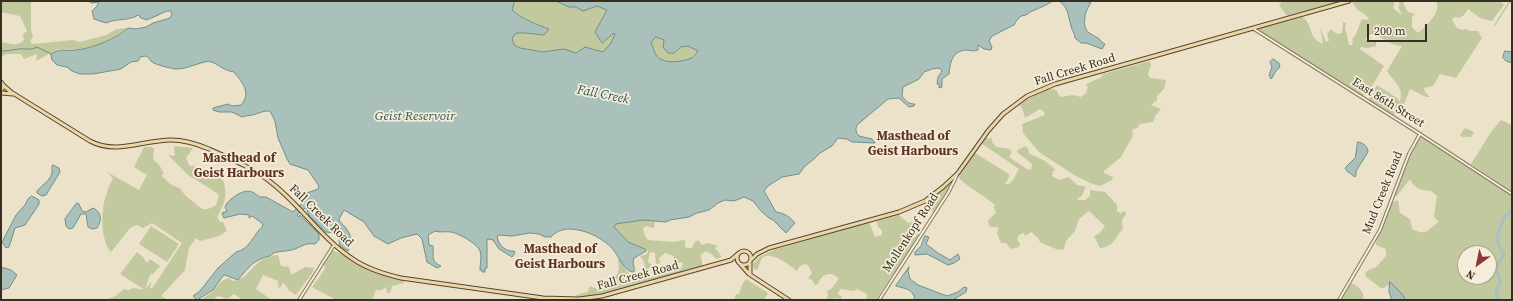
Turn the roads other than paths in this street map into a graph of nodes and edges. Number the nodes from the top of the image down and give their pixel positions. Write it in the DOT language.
graph roads {
  1 [pos="1349,1"];
  2 [pos="1253,28"];
  3 [pos="1,82"];
  4 [pos="4,86"];
  5 [pos="1,91"];
  6 [pos="11,92"];
  7 [pos="16,94"];
  8 [pos="1420,134"];
  9 [pos="957,174"];
  10 [pos="1512,194"];
  11 [pos="334,245"];
  12 [pos="746,252"];
  13 [pos="739,253"];
  14 [pos="757,254"];
  15 [pos="731,260"];
  16 [pos="750,262"];
  17 [pos="740,264"];
  18 [pos="750,274"];
  19 [pos="298,300"];
  20 [pos="789,300"];
  21 [pos="878,300"];
  22 [pos="1339,300"];
  1 -- 2 [label="main road, Fall Creek Road"];
  2 -- 8 [label="street, East 86th Street"];
  2 -- 9 [label="main road, Fall Creek Road"];
  3 -- 4 [label="main road, Fall Creek Road"];
  4 -- 5 [label="main road"];
  4 -- 6 [label="main road, Fall Creek Road"];
  5 -- 6 [label="main road, Fall Creek Road"];
  5 -- 7 [label="main road"];
  6 -- 7 [label="main road, Fall Creek Road"];
  7 -- 11 [label="main road, Fall Creek Road"];
  8 -- 10 [label="street, East 86th Street"];
  8 -- 22 [label="street, Mud Creek Road"];
  9 -- 14 [label="main road, Fall Creek Road"];
  9 -- 21 [label="street, Mollenkopf Road"];
  11 -- 15 [label="main road, Fall Creek Road"];
  11 -- 19 [label="street"];
  12 -- 13 [label="main road"];
  12 -- 14 [label="main road"];
  12 -- 16 [label="main road"];
  13 -- 15 [label="main road, Fall Creek Road"];
  13 -- 17 [label="main road"];
  14 -- 16 [label="main road, Fall Creek Road"];
  15 -- 17 [label="main road"];
  16 -- 17 [label="main road"];
  16 -- 18 [label="main road"];
  17 -- 18 [label="main road"];
  18 -- 20 [label="main road"];
}
